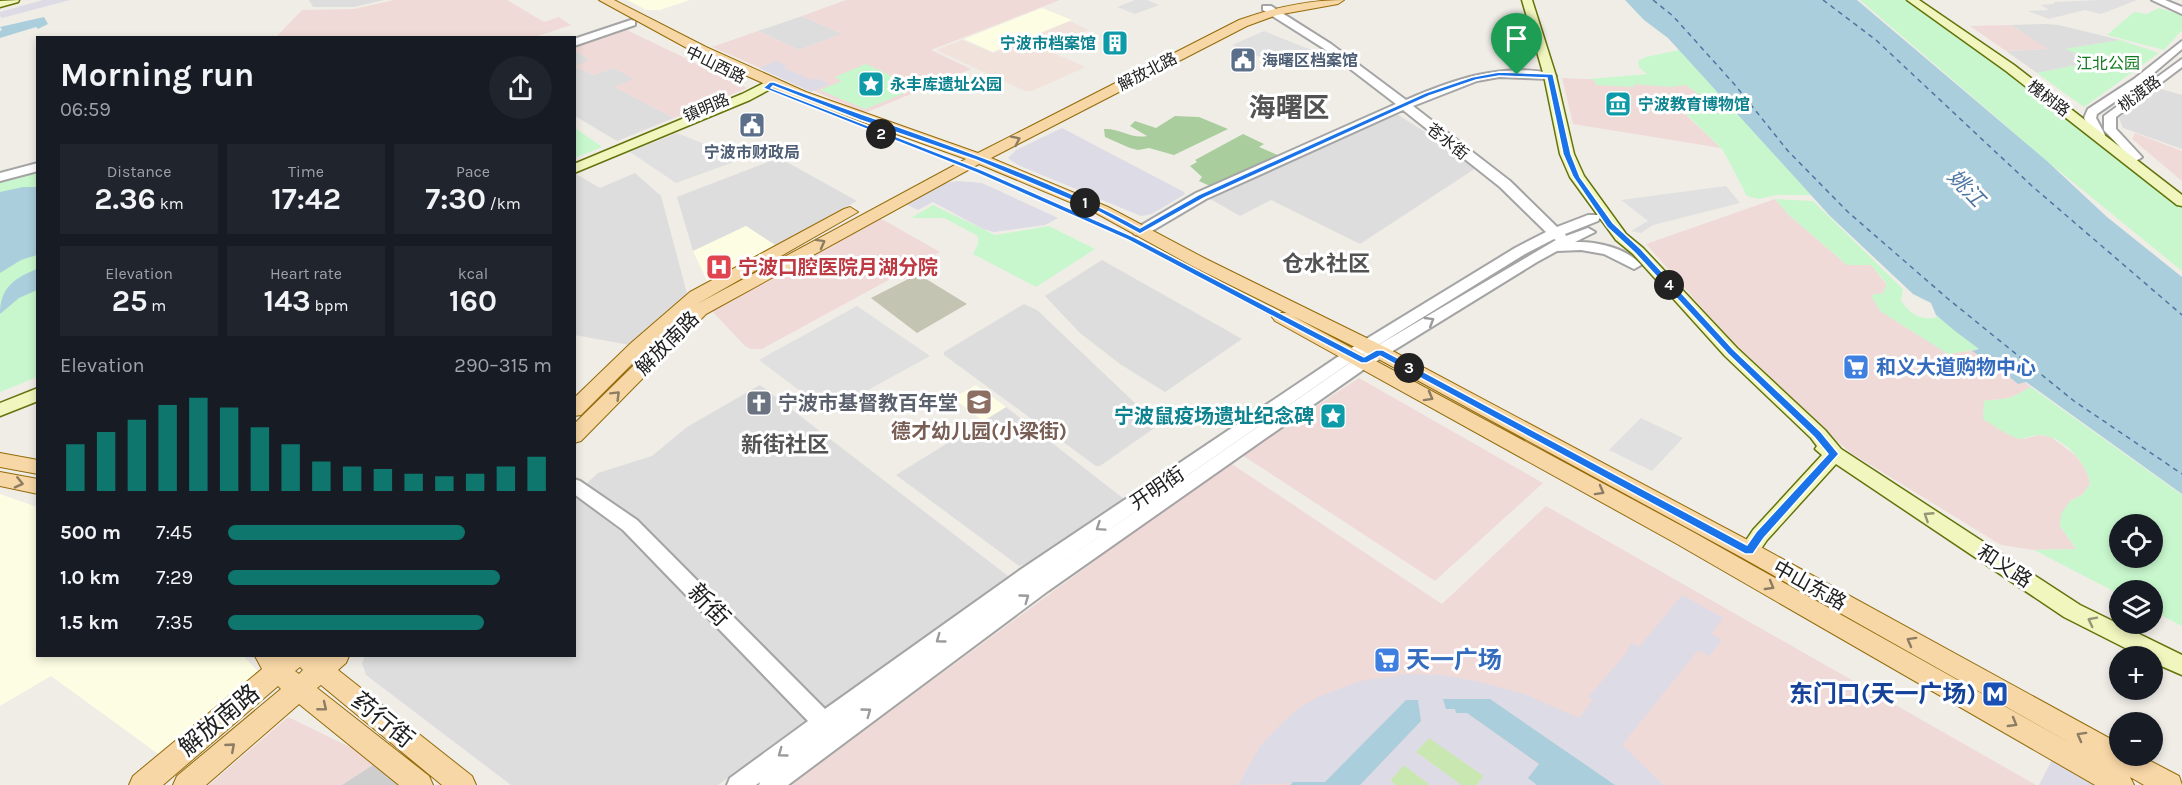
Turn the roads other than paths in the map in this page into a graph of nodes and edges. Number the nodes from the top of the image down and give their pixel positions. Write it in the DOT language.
graph roads {
  1 [pos="14,0"];
  2 [pos="1305,0"];
  3 [pos="1338,0"];
  4 [pos="1515,0"];
  5 [pos="1527,0"];
  6 [pos="1912,0"];
  7 [pos="1927,0"];
  8 [pos="2157,0"];
  9 [pos="2168,0"];
  10 [pos="600,2"];
  11 [pos="0,4"];
  12 [pos="2182,6"];
  13 [pos="1271,10"];
  14 [pos="2182,10"];
  15 [pos="631,22"];
  16 [pos="576,42"];
  17 [pos="2182,44"];
  18 [pos="2182,62"];
  19 [pos="1544,76"];
  20 [pos="766,85"];
  21 [pos="1402,105"];
  22 [pos="2090,117"];
  23 [pos="2099,135"];
  24 [pos="2136,157"];
  25 [pos="963,159"];
  26 [pos="576,161"];
  27 [pos="36,168"];
  28 [pos="576,168"];
  29 [pos="0,177"];
  30 [pos="2182,194"];
  31 [pos="2182,202"];
  32 [pos="1597,223"];
  33 [pos="1140,231"];
  34 [pos="1559,237"];
  35 [pos="1546,251"];
  36 [pos="1634,265"];
  37 [pos="1365,353"];
  38 [pos="36,385"];
  39 [pos="36,395"];
  40 [pos="0,399"];
  41 [pos="576,408"];
  42 [pos="0,410"];
  43 [pos="576,434"];
  44 [pos="1834,454"];
  45 [pos="0,460"];
  46 [pos="36,467"];
  47 [pos="0,479"];
  48 [pos="576,486"];
  49 [pos="36,487"];
  50 [pos="1749,551"];
  51 [pos="320,660"];
  52 [pos="280,661"];
  53 [pos="2182,666"];
  54 [pos="299,688"];
  55 [pos="830,729"];
  56 [pos="142,785"];
  57 [pos="187,785"];
  58 [pos="419,785"];
  59 [pos="462,785"];
  60 [pos="738,785"];
  61 [pos="770,785"];
  62 [pos="2120,785"];
  63 [pos="2169,785"];
  1 -- 11 [label="main road"];
  2 -- 13 [label="main road, 解放北路"];
  3 -- 13 [label="main road, 解放北路"];
  4 -- 19 [label="main road, 和义路"];
  5 -- 19 [label="main road, 和义路"];
  6 -- 23 [label="main road, 槐树路"];
  7 -- 22 [label="main road, 槐树路"];
  8 -- 14 [label="street"];
  9 -- 12 [label="street"];
  10 -- 15 [label="main road, 中山西路"];
  10 -- 20 [label="main road, 中山西路"];
  13 -- 21 [label="street, 苍水街"];
  13 -- 25 [label="main road, 解放北路"];
  15 -- 16 [label="street"];
  15 -- 20 [label="main road, 中山西路"];
  17 -- 22 [label="street, 桃渡路"];
  18 -- 24 [label="street, 桃渡路"];
  19 -- 21 [label="street"];
  19 -- 32 [label="main road, 和义路"];
  19 -- 44 [label="main road, 和义路"];
  20 -- 25 [label="main road, 中山西路"];
  20 -- 26 [label="main road, 镇明路"];
  20 -- 28 [label="main road, 镇明路"];
  21 -- 33 [label="street"];
  21 -- 34 [label="street, 苍水街"];
  22 -- 23 [label="street"];
  22 -- 24 [label="main road, 槐树路"];
  23 -- 31 [label="main road, 槐树路"];
  24 -- 30 [label="main road, 槐树路"];
  25 -- 33 [label="main road, 中山东路"];
  25 -- 37 [label="main road, 中山东路"];
  25 -- 41 [label="main road, 解放南路"];
  43 -- 25 [label="main road, 解放南路, one-way"];
  27 -- 29 [label="street"];
  32 -- 34 [label="street, 开明街"];
  32 -- 36 [label="main road, 和义路"];
  33 -- 37 [label="main road, 中山东路"];
  34 -- 35 [label="street, 开明街"];
  34 -- 37 [label="street, 开明街"];
  35 -- 36 [label="street"];
  37 -- 35 [label="street, 开明街, one-way"];
  36 -- 44 [label="main road, 和义路"];
  37 -- 50 [label="main road, 中山东路"];
  37 -- 55 [label="street, 开明街"];
  37 -- 62 [label="main road, 中山东路, one-way"];
  38 -- 40 [label="main road"];
  39 -- 42 [label="main road"];
  44 -- 50 [label="main road"];
  53 -- 44 [label="main road, 和义路, one-way"];
  45 -- 46 [label="main road"];
  47 -- 49 [label="main road, one-way"];
  48 -- 55 [label="street, 新街"];
  63 -- 50 [label="main road, 中山东路, one-way"];
  51 -- 54 [label="main road, 解放南路"];
  51 -- 59 [label="main road, 药行街"];
  52 -- 54 [label="main road, 药行街"];
  52 -- 56 [label="main road, 解放南路"];
  57 -- 54 [label="main road, 解放南路, one-way"];
  54 -- 58 [label="main road, 药行街, one-way"];
  55 -- 60 [label="street, 开明街, one-way"];
  55 -- 61 [label="street, 开明街"];
}
